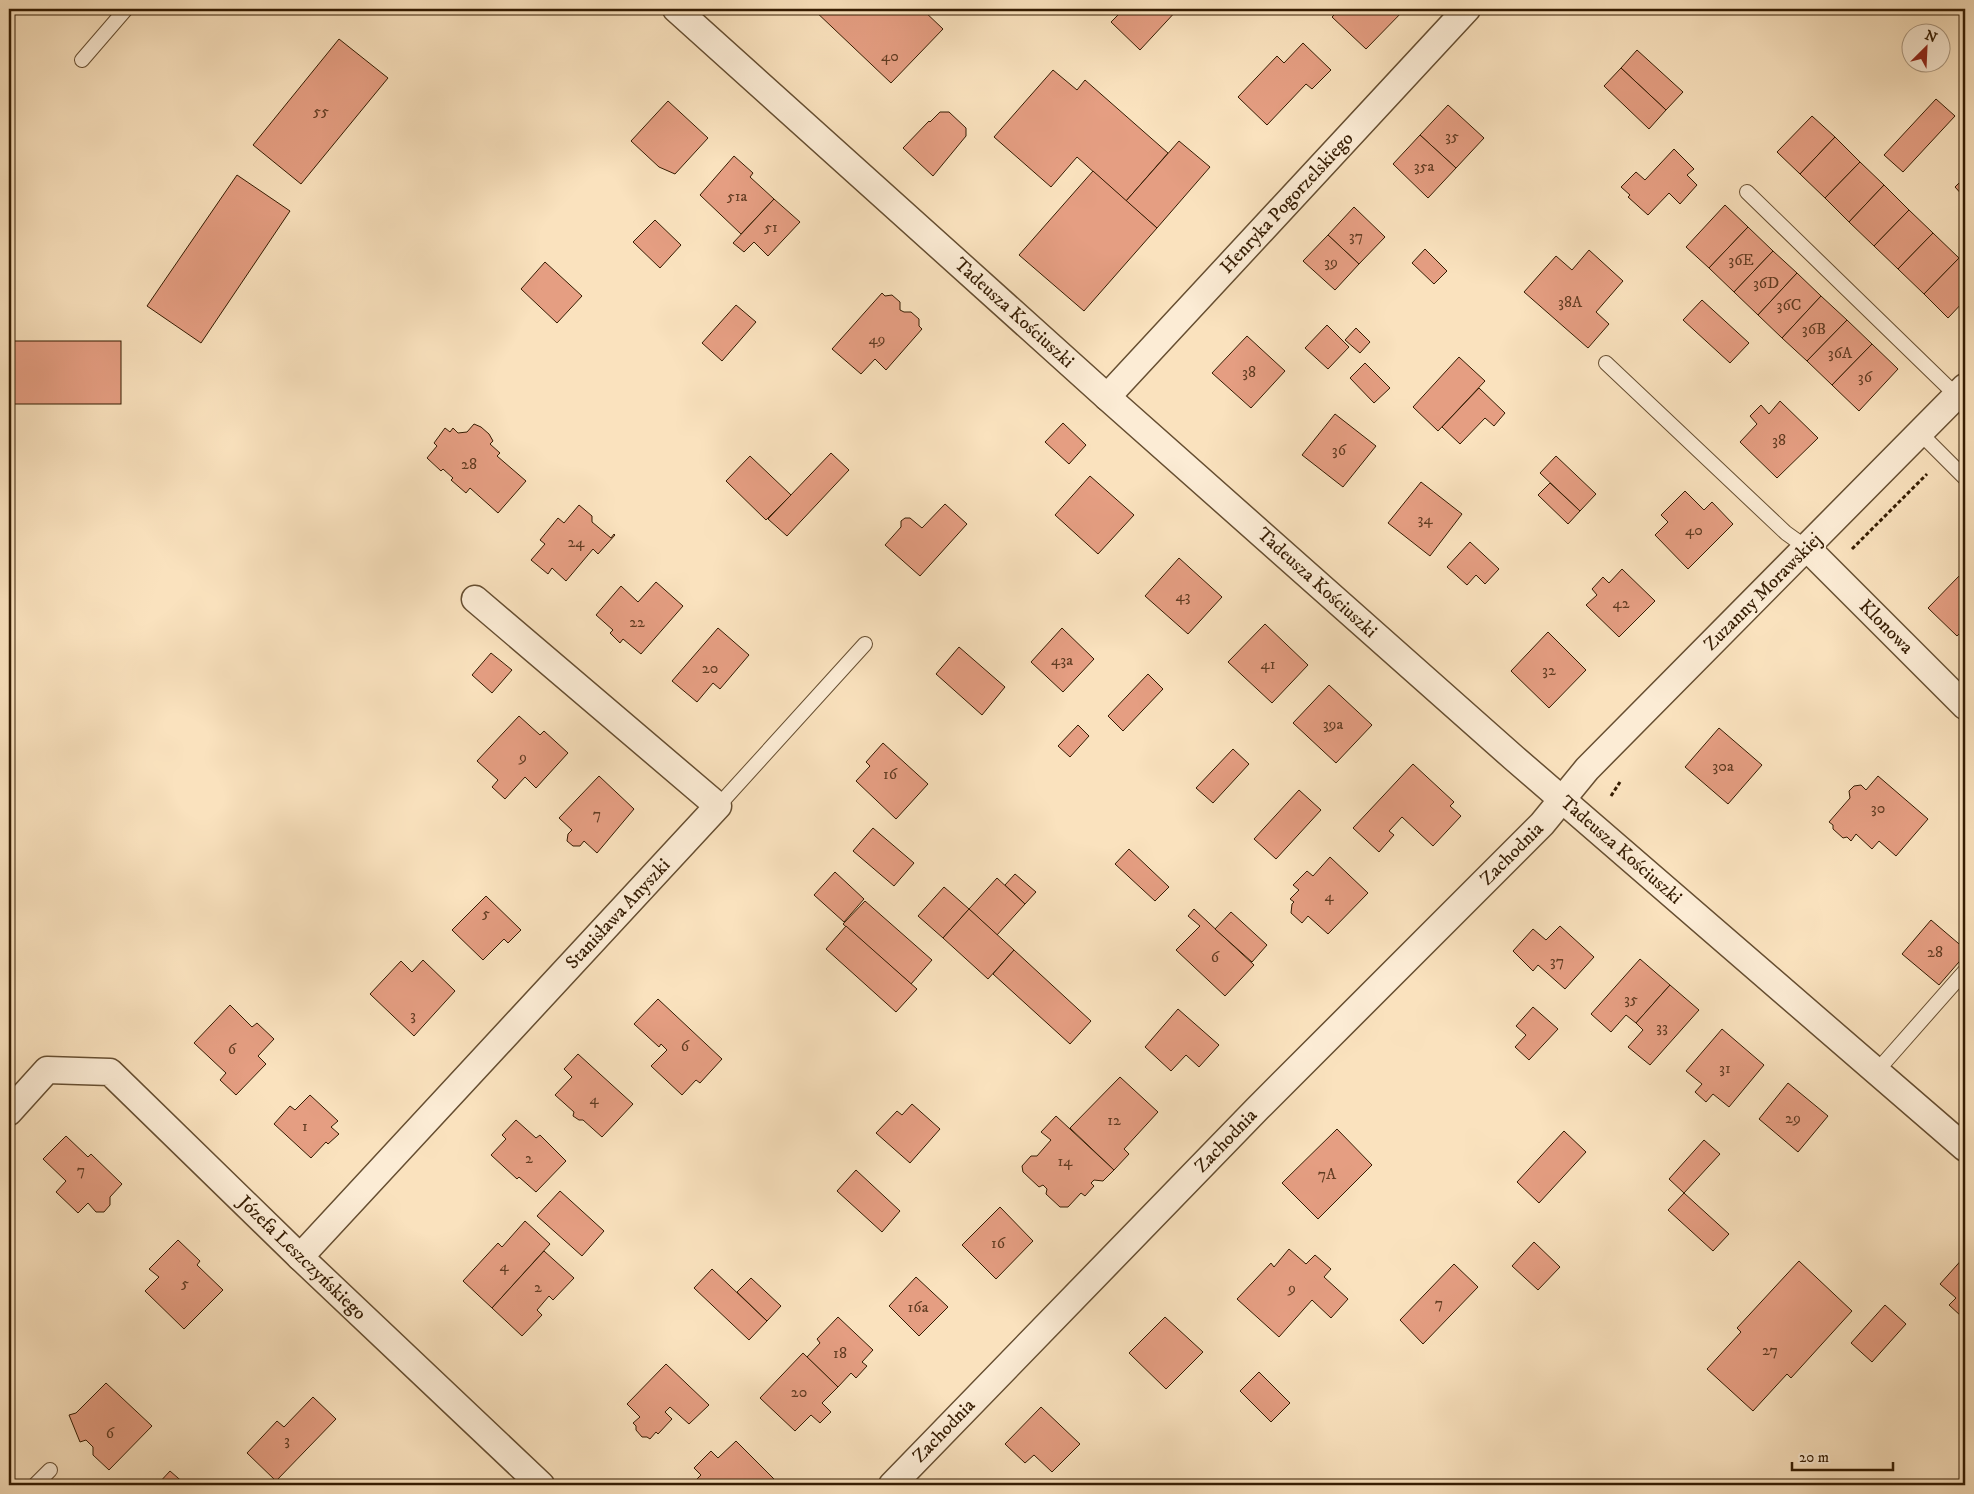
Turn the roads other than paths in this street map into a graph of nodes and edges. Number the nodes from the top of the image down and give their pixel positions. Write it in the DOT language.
graph roads {
  1 [pos="126,9"];
  2 [pos="676,9"];
  3 [pos="1467,9"];
  4 [pos="82,60"];
  5 [pos="1747,192"];
  6 [pos="1606,363"];
  7 [pos="1961,392"];
  8 [pos="1107,397"];
  9 [pos="1920,433"];
  10 [pos="1965,478"];
  11 [pos="1806,548"];
  12 [pos="474,599"];
  13 [pos="865,644"];
  14 [pos="1965,706"];
  15 [pos="1563,799"];
  16 [pos="718,806"];
  17 [pos="1965,971"];
  18 [pos="1876,1072"];
  19 [pos="9,1112"];
  20 [pos="1965,1148"];
  21 [pos="300,1257"];
  22 [pos="50,1470"];
  23 [pos="35,1485"];
  24 [pos="541,1485"];
  25 [pos="892,1485"];
  1 -- 4 [label="lane"];
  2 -- 8 [label="street, Tadeusza Kościuszki"];
  3 -- 8 [label="street, Henryka Pogorzelskiego"];
  5 -- 7 [label="lane"];
  6 -- 11 [label="lane"];
  7 -- 9 [label="street, Zuzanny Morawskiej"];
  8 -- 15 [label="street, Tadeusza Kościuszki"];
  9 -- 10 [label="lane"];
  9 -- 11 [label="street, Zuzanny Morawskiej"];
  11 -- 14 [label="street, Klonowa"];
  11 -- 15 [label="street, Zuzanny Morawskiej"];
  12 -- 16 [label="street"];
  13 -- 16 [label="lane"];
  15 -- 18 [label="street, Tadeusza Kościuszki"];
  15 -- 25 [label="street, Zachodnia"];
  16 -- 21 [label="street, Stanisława Anyszki"];
  17 -- 18 [label="lane"];
  18 -- 20 [label="street, Tadeusza Kościuszki"];
  19 -- 21 [label="street, Józefa Leszczyńskiego"];
  21 -- 24 [label="street, Józefa Leszczyńskiego"];
  22 -- 23 [label="lane"];
}
